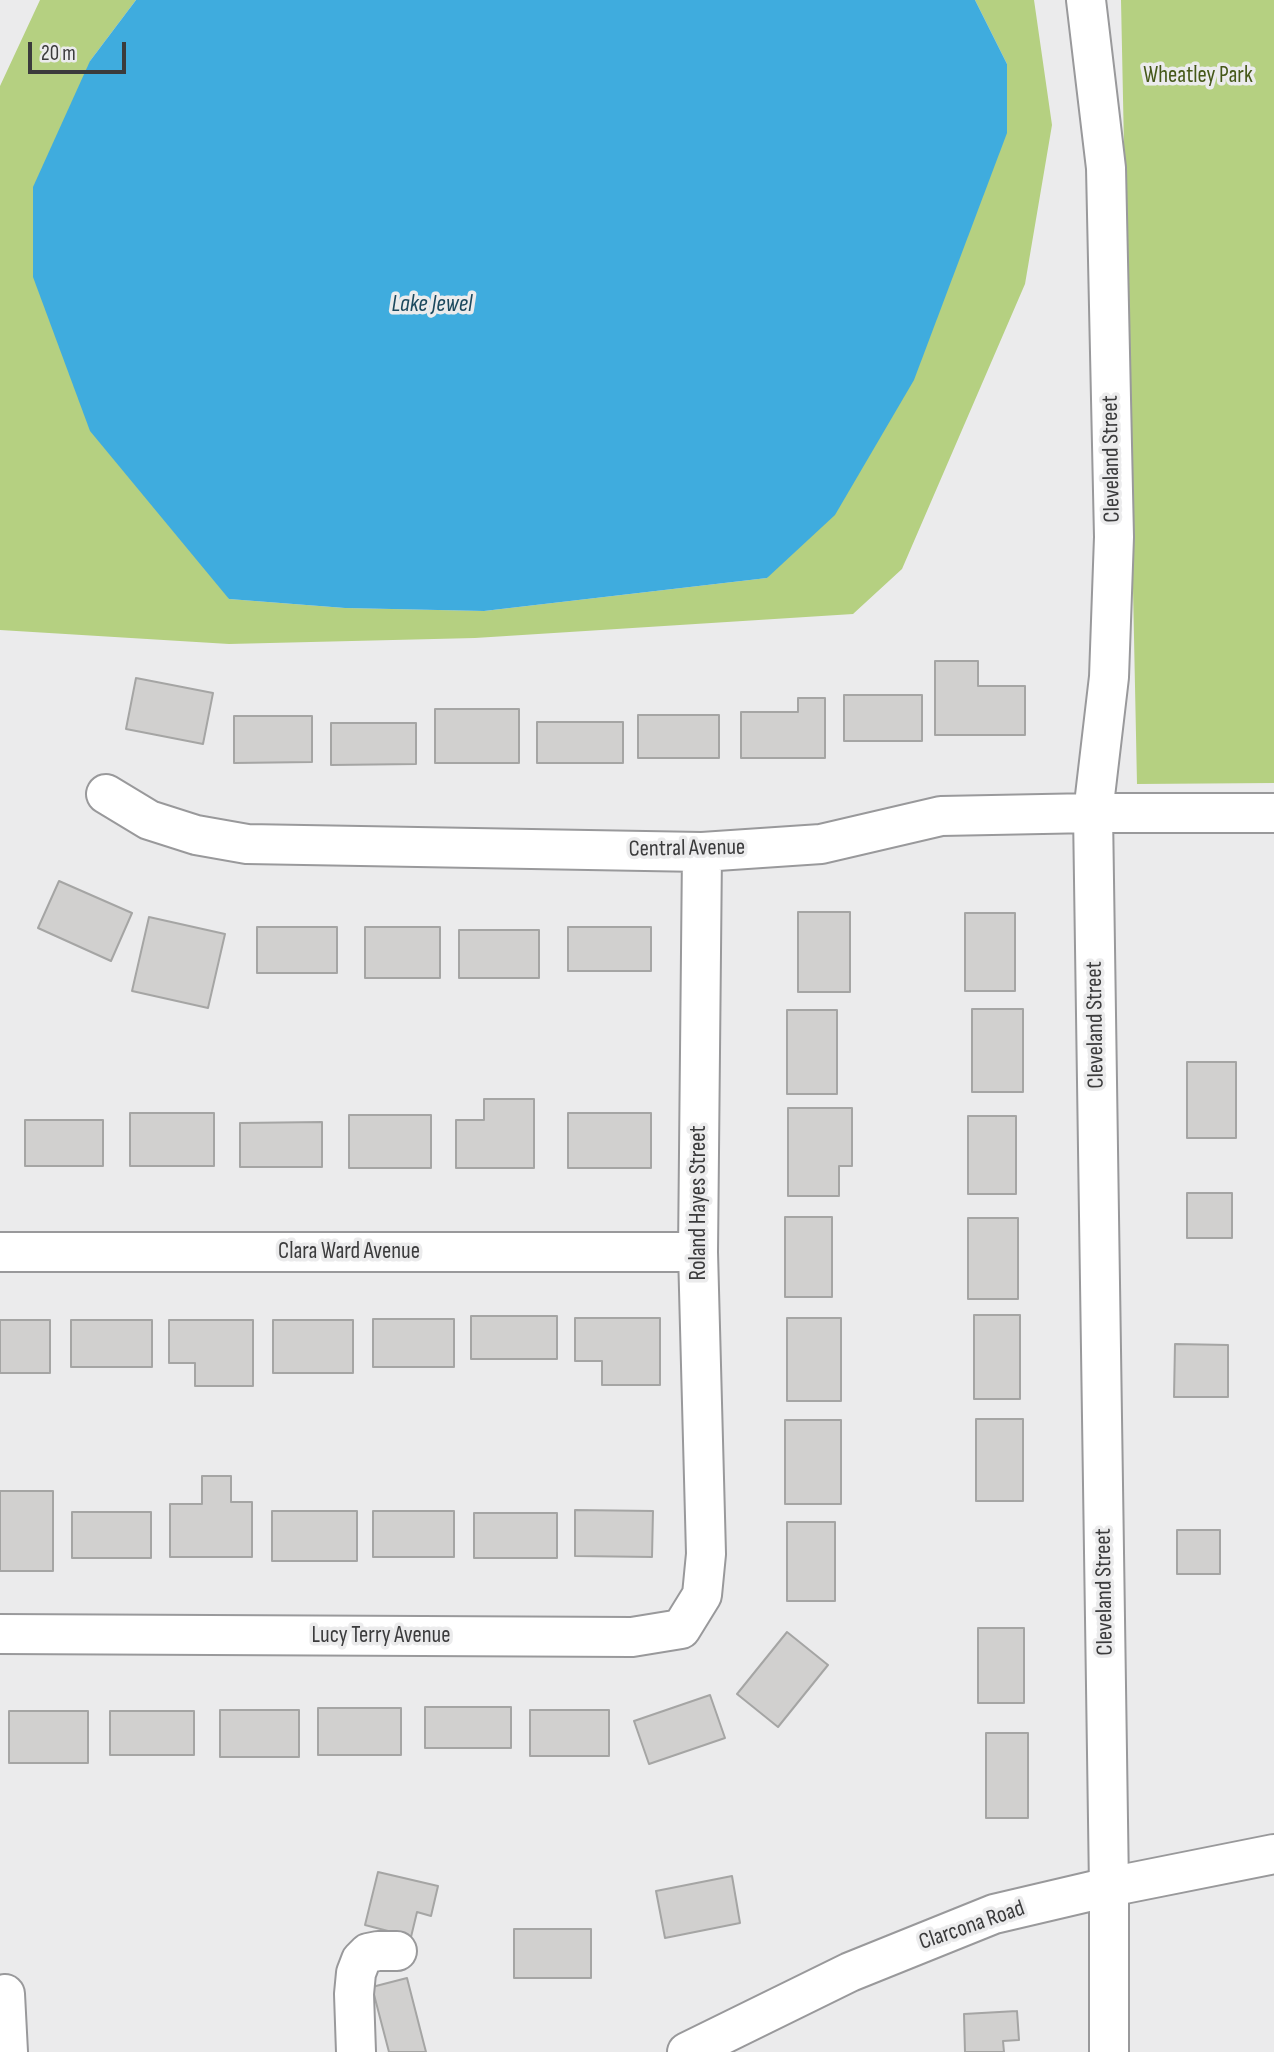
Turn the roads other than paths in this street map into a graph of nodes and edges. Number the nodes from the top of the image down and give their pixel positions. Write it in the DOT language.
graph roads {
  1 [pos="1086,0"];
  2 [pos="106,794"];
  3 [pos="1093,813"];
  4 [pos="1274,813"];
  5 [pos="702,852"];
  6 [pos="0,1252"];
  7 [pos="698,1252"];
  8 [pos="706,1554"];
  9 [pos="0,1634"];
  10 [pos="1274,1854"];
  11 [pos="1109,1887"];
  12 [pos="397,1951"];
  13 [pos="5,1994"];
  14 [pos="8,2052"];
  15 [pos="356,2052"];
  16 [pos="687,2052"];
  17 [pos="1109,2052"];
  1 -- 3 [label="street, Cleveland Street"];
  2 -- 5 [label="street, Central Avenue"];
  3 -- 4 [label="street, Central Avenue"];
  3 -- 5 [label="street, Central Avenue"];
  3 -- 11 [label="street, Cleveland Street"];
  5 -- 7 [label="street, Roland Hayes Street"];
  6 -- 7 [label="street, Clara Ward Avenue"];
  7 -- 8 [label="street, Roland Hayes Street"];
  8 -- 9 [label="street, Lucy Terry Avenue"];
  10 -- 11 [label="street, Clarcona Road"];
  11 -- 16 [label="street, Clarcona Road"];
  11 -- 17 [label="street, Cleveland Street"];
  12 -- 15 [label="street"];
  13 -- 14 [label="street"];
}
